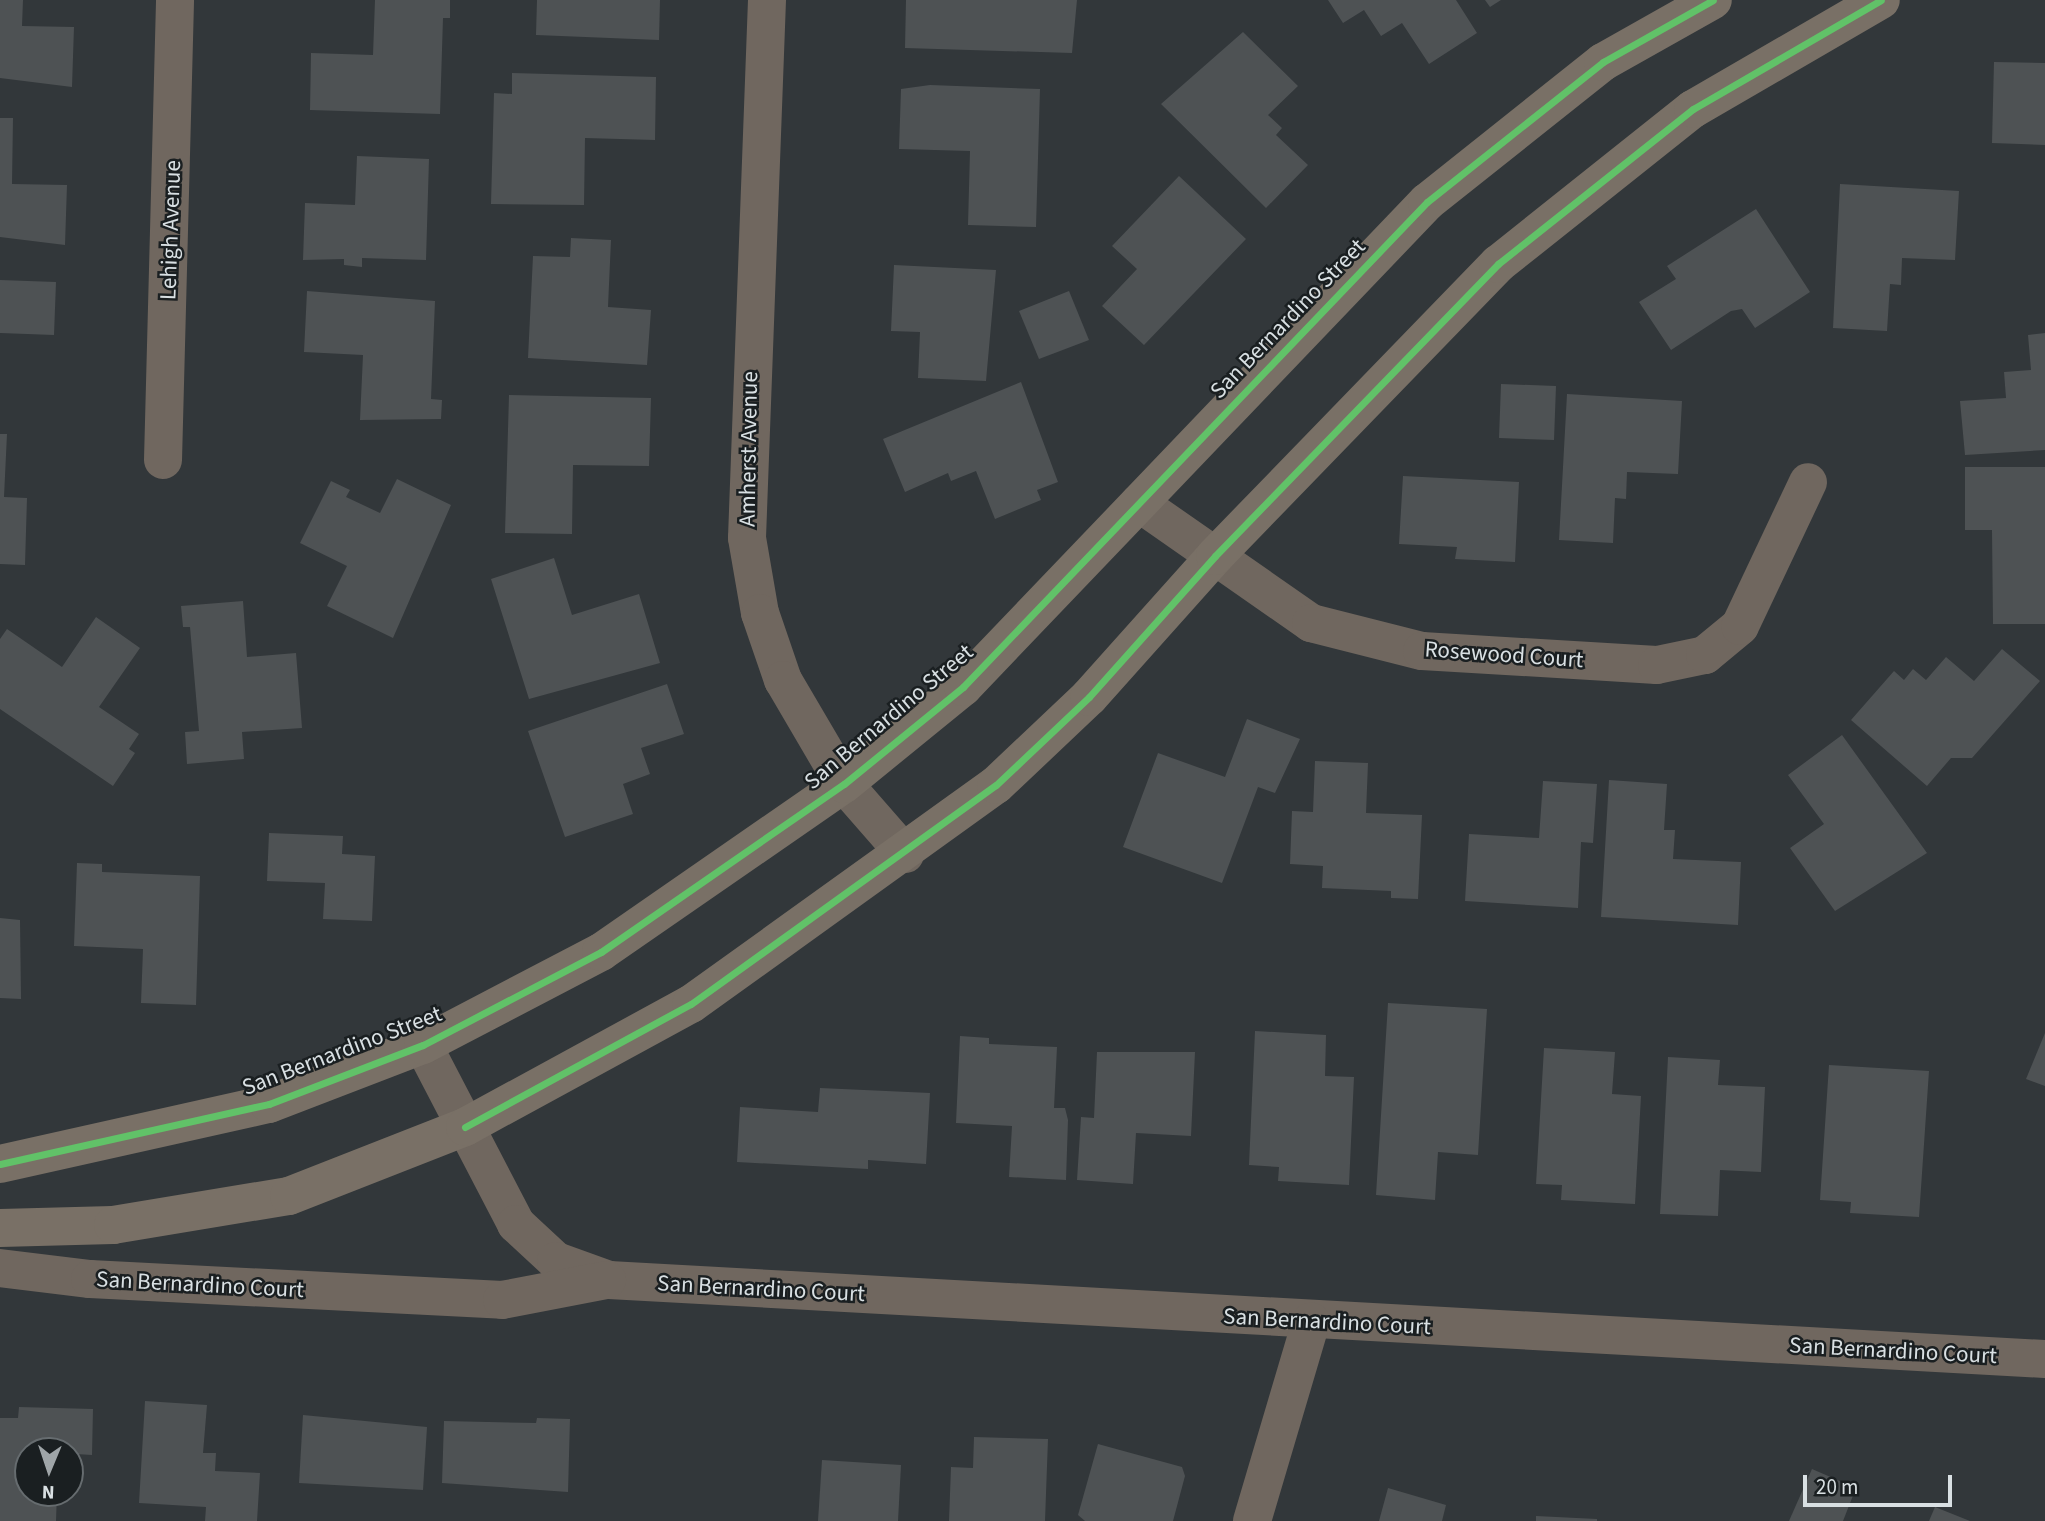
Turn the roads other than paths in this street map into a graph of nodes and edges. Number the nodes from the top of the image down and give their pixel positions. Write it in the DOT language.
graph roads {
  1 [pos="175,0"];
  2 [pos="766,0"];
  3 [pos="1713,0"];
  4 [pos="1881,0"];
  5 [pos="163,460"];
  6 [pos="1808,482"];
  7 [pos="1139,503"];
  8 [pos="1215,556"];
  9 [pos="844,784"];
  10 [pos="905,854"];
  11 [pos="424,1045"];
  12 [pos="465,1127"];
  13 [pos="0,1164"];
  14 [pos="0,1228"];
  15 [pos="0,1268"];
  16 [pos="609,1280"];
  17 [pos="1311,1322"];
  18 [pos="2045,1359"];
  19 [pos="1252,1521"];
  1 -- 5 [label="street, Lehigh Avenue"];
  2 -- 9 [label="street, Amherst Avenue"];
  3 -- 7 [label="main road, San Bernardino Street"];
  4 -- 8 [label="main road"];
  6 -- 8 [label="street, Rosewood Court"];
  7 -- 8 [label="street, Rosewood Court"];
  7 -- 9 [label="main road, San Bernardino Street"];
  8 -- 10 [label="main road"];
  9 -- 10 [label="street, Amherst Avenue"];
  9 -- 11 [label="main road, San Bernardino Street"];
  10 -- 12 [label="main road"];
  11 -- 12 [label="street, San Bernardino Court"];
  11 -- 13 [label="main road, San Bernardino Street"];
  12 -- 14 [label="main road"];
  12 -- 16 [label="street, San Bernardino Court"];
  15 -- 16 [label="street, San Bernardino Court"];
  16 -- 17 [label="street, San Bernardino Court"];
  17 -- 18 [label="street, San Bernardino Court"];
  17 -- 19 [label="street"];
}
